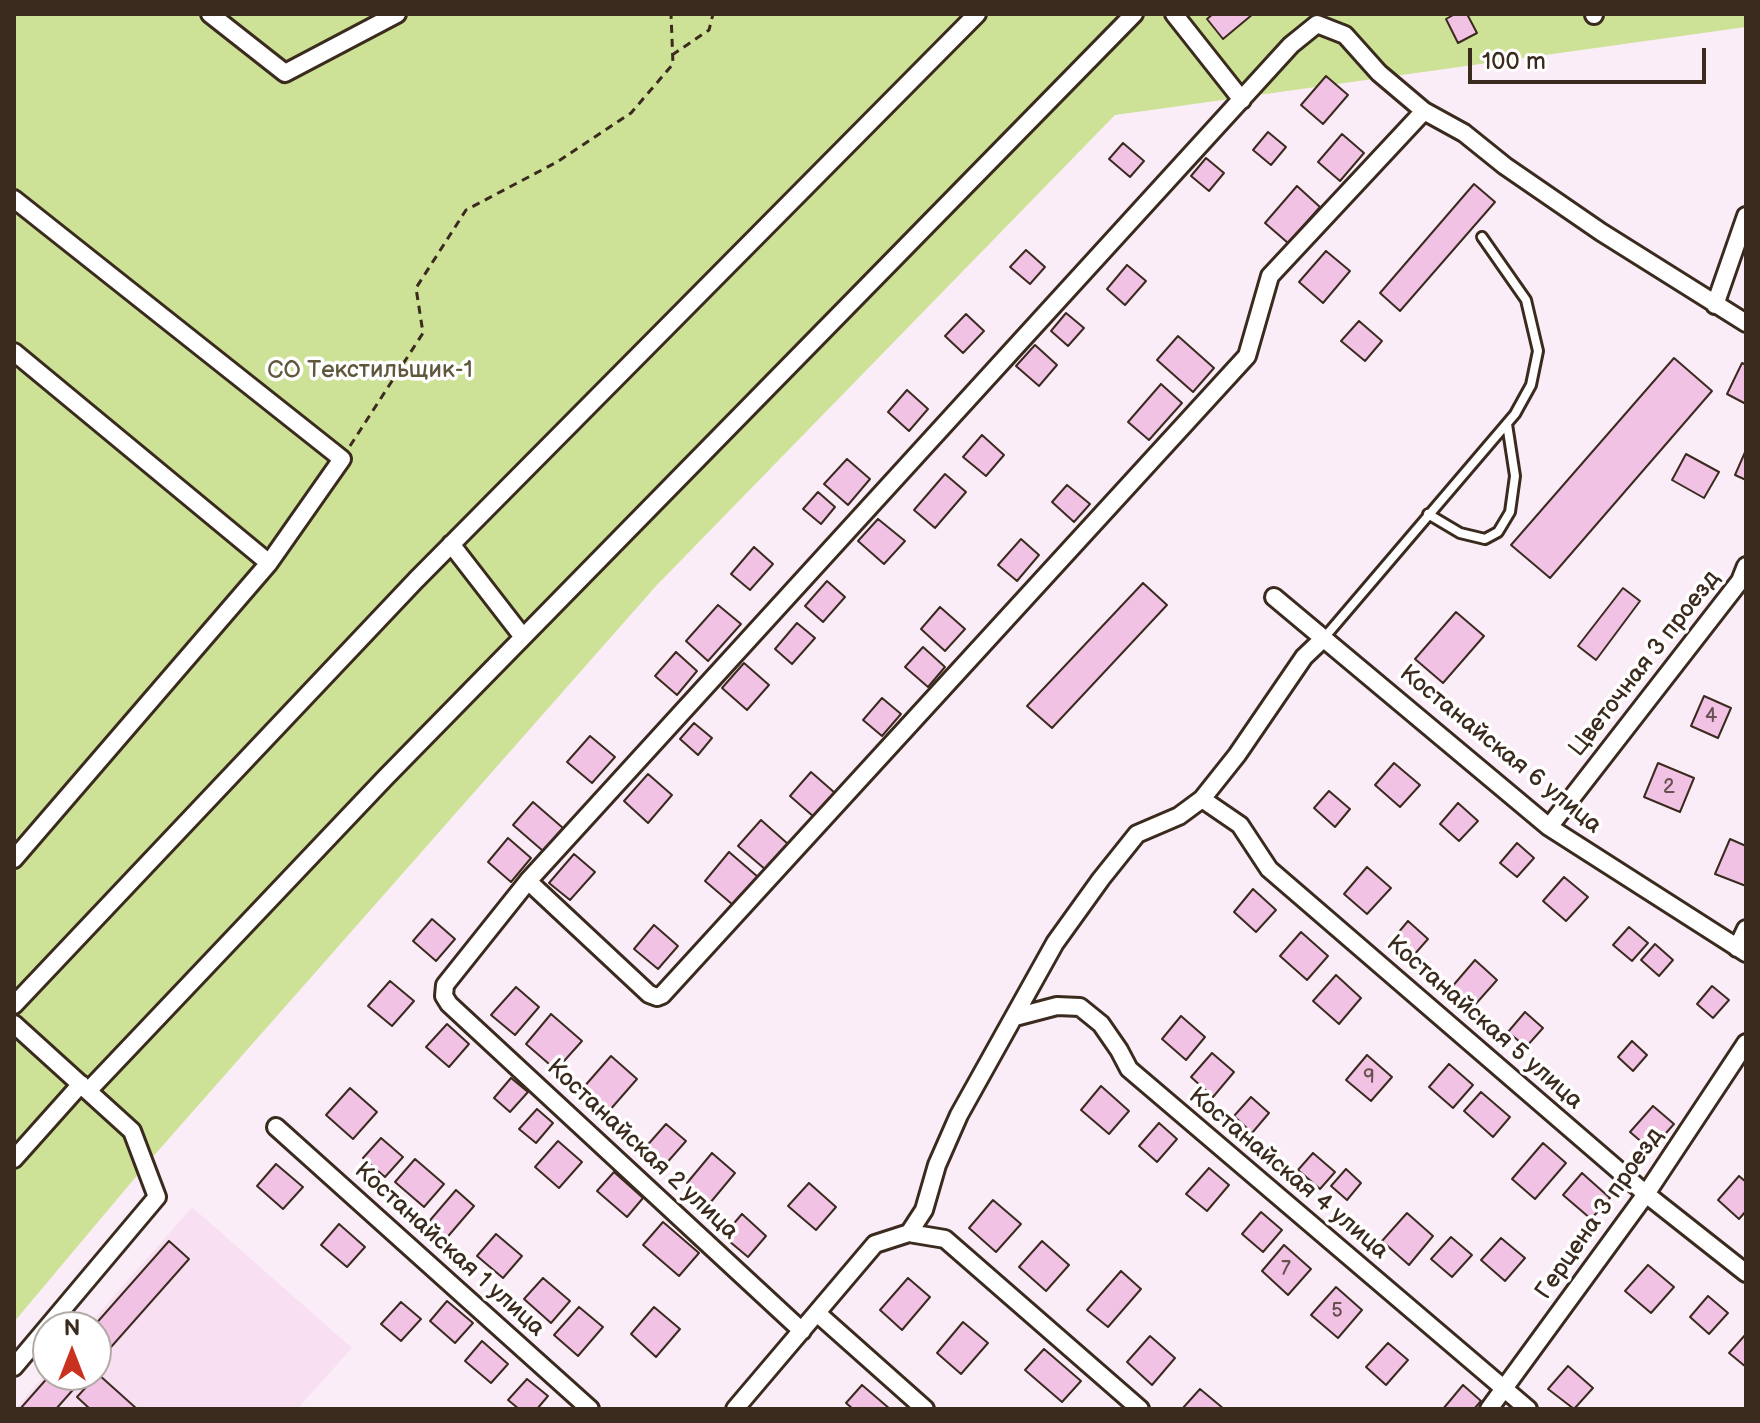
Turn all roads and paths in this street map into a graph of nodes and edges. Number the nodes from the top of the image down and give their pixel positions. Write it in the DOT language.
graph roads {
  1 [pos="210,14"];
  2 [pos="397,14"];
  3 [pos="671,14"];
  4 [pos="713,14"];
  5 [pos="977,14"];
  6 [pos="1134,14"];
  7 [pos="1174,14"];
  8 [pos="672,55"];
  9 [pos="1242,100"];
  10 [pos="1424,111"];
  11 [pos="14,199"];
  12 [pos="1746,216"];
  13 [pos="1482,237"];
  14 [pos="1715,305"];
  15 [pos="1746,323"];
  16 [pos="14,352"];
  17 [pos="1507,424"];
  18 [pos="342,459"];
  19 [pos="1428,514"];
  20 [pos="451,544"];
  21 [pos="269,563"];
  22 [pos="1746,566"];
  23 [pos="1274,597"];
  24 [pos="523,637"];
  25 [pos="1324,638"];
  26 [pos="1202,799"];
  27 [pos="1549,827"];
  28 [pos="14,859"];
  29 [pos="528,881"];
  30 [pos="1746,929"];
  31 [pos="1741,951"];
  32 [pos="14,1005"];
  33 [pos="1015,1017"];
  34 [pos="14,1024"];
  35 [pos="1746,1043"];
  36 [pos="84,1088"];
  37 [pos="276,1127"];
  38 [pos="14,1159"];
  39 [pos="1646,1194"];
  40 [pos="909,1233"];
  41 [pos="1746,1273"];
  42 [pos="817,1313"];
  43 [pos="802,1331"];
  44 [pos="14,1367"];
  45 [pos="1505,1390"];
  46 [pos="590,1409"];
  47 [pos="735,1409"];
  48 [pos="925,1409"];
  49 [pos="1140,1409"];
  50 [pos="1489,1409"];
  51 [pos="1528,1409"];
  1 -- 2 [label="street"];
  3 -- 8 [label="path"];
  4 -- 8 [label="path"];
  5 -- 20 [label="street"];
  6 -- 24 [label="street"];
  7 -- 9 [label="street"];
  8 -- 18 [label="path"];
  9 -- 10 [label="street"];
  9 -- 29 [label="street"];
  10 -- 14 [label="street"];
  10 -- 29 [label="street"];
  11 -- 18 [label="street"];
  12 -- 14 [label="street"];
  13 -- 17 [label="lane"];
  14 -- 15 [label="street"];
  16 -- 21 [label="street"];
  17 -- 19 [label="lane"];
  17 -- 19 [label="lane"];
  18 -- 21 [label="street"];
  19 -- 25 [label="lane"];
  20 -- 24 [label="street"];
  20 -- 32 [label="street"];
  21 -- 28 [label="street"];
  22 -- 27 [label="street, Цветочная 3 проезд"];
  23 -- 25 [label="street, Костанайская 6 улица"];
  24 -- 36 [label="street"];
  25 -- 26 [label="street"];
  25 -- 27 [label="street, Костанайская 6 улица"];
  26 -- 33 [label="street"];
  26 -- 39 [label="street, Костанайская 5 улица"];
  27 -- 31 [label="street, Костанайская 6 улица"];
  29 -- 43 [label="street, Костанайская 2 улица"];
  30 -- 31 [label="street"];
  33 -- 40 [label="street"];
  33 -- 45 [label="street, Костанайская 4 улица"];
  34 -- 36 [label="street"];
  35 -- 39 [label="street, Герцена 3 проезд"];
  36 -- 38 [label="street"];
  36 -- 44 [label="street"];
  37 -- 46 [label="street, Костанайская 1 улица"];
  39 -- 41 [label="street, Костанайская 5 улица"];
  39 -- 45 [label="street, Герцена 3 проезд"];
  40 -- 42 [label="street"];
  40 -- 49 [label="street"];
  42 -- 43 [label="street"];
  42 -- 48 [label="street"];
  43 -- 47 [label="street"];
  45 -- 50 [label="street, Герцена 3 проезд"];
  45 -- 51 [label="street, Костанайская 4 улица"];
}
